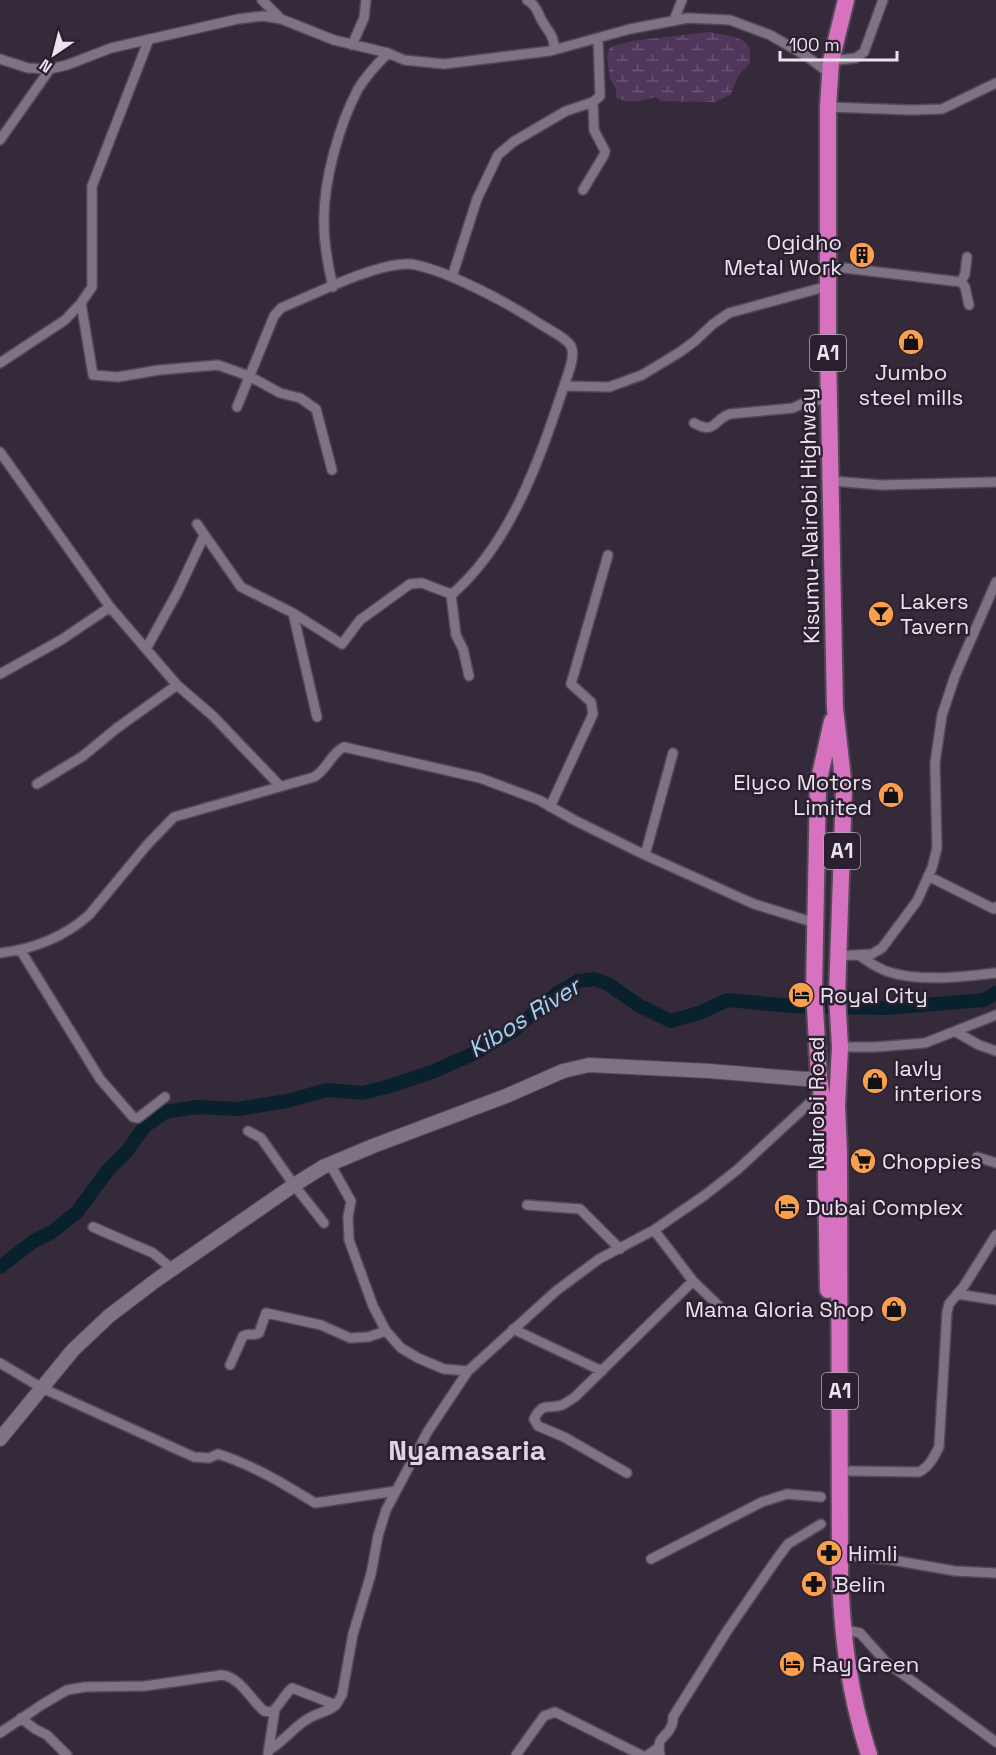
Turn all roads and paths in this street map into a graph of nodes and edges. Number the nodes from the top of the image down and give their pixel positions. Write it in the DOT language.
graph roads {
  1 [pos="262,0"];
  2 [pos="366,0"];
  3 [pos="527,0"];
  4 [pos="682,0"];
  5 [pos="846,0"];
  6 [pos="884,2"];
  7 [pos="273,4"];
  8 [pos="281,19"];
  9 [pos="674,20"];
  10 [pos="598,38"];
  11 [pos="150,39"];
  12 [pos="352,45"];
  13 [pos="555,50"];
  14 [pos="388,53"];
  15 [pos="0,59"];
  16 [pos="830,67"];
  17 [pos="50,69"];
  18 [pos="996,83"];
  19 [pos="593,102"];
  20 [pos="828,107"];
  21 [pos="0,140"];
  22 [pos="583,190"];
  23 [pos="966,257"];
  24 [pos="828,266"];
  25 [pos="452,277"];
  26 [pos="961,282"];
  27 [pos="828,286"];
  28 [pos="333,287"];
  29 [pos="81,303"];
  30 [pos="969,305"];
  31 [pos="0,363"];
  32 [pos="249,376"];
  33 [pos="564,386"];
  34 [pos="830,399"];
  35 [pos="237,407"];
  36 [pos="694,423"];
  37 [pos="0,452"];
  38 [pos="332,470"];
  39 [pos="832,481"];
  40 [pos="996,482"];
  41 [pos="197,524"];
  42 [pos="204,536"];
  43 [pos="608,555"];
  44 [pos="996,582"];
  45 [pos="454,593"];
  46 [pos="993,598"];
  47 [pos="110,608"];
  48 [pos="293,613"];
  49 [pos="146,649"];
  50 [pos="0,674"];
  51 [pos="470,676"];
  52 [pos="177,684"];
  53 [pos="835,708"];
  54 [pos="317,717"];
  55 [pos="673,753"];
  56 [pos="37,784"];
  57 [pos="280,786"];
  58 [pos="818,796"];
  59 [pos="844,798"];
  60 [pos="550,807"];
  61 [pos="645,855"];
  62 [pos="928,876"];
  63 [pos="996,907"];
  64 [pos="815,924"];
  65 [pos="21,951"];
  66 [pos="0,953"];
  67 [pos="838,956"];
  68 [pos="860,956"];
  69 [pos="996,973"];
  70 [pos="996,1015"];
  71 [pos="956,1032"];
  72 [pos="840,1047"];
  73 [pos="996,1051"];
  74 [pos="819,1077"];
  75 [pos="165,1097"];
  76 [pos="815,1098"];
  77 [pos="248,1131"];
  78 [pos="977,1157"];
  79 [pos="996,1163"];
  80 [pos="330,1164"];
  81 [pos="294,1185"];
  82 [pos="527,1205"];
  83 [pos="324,1223"];
  84 [pos="93,1227"];
  85 [pos="654,1230"];
  86 [pos="996,1235"];
  87 [pos="620,1249"];
  88 [pos="172,1269"];
  89 [pos="693,1281"];
  90 [pos="957,1294"];
  91 [pos="996,1300"];
  92 [pos="726,1313"];
  93 [pos="513,1329"];
  94 [pos="386,1330"];
  95 [pos="0,1363"];
  96 [pos="230,1365"];
  97 [pos="468,1371"];
  98 [pos="602,1371"];
  99 [pos="42,1388"];
  100 [pos="0,1439"];
  101 [pos="850,1471"];
  102 [pos="627,1473"];
  103 [pos="396,1491"];
  104 [pos="821,1497"];
  105 [pos="821,1524"];
  106 [pos="853,1556"];
  107 [pos="651,1559"];
  108 [pos="996,1573"];
  109 [pos="842,1629"];
  110 [pos="336,1705"];
  111 [pos="275,1709"];
  112 [pos="21,1718"];
  113 [pos="0,1733"];
  114 [pos="996,1742"];
  115 [pos="659,1751"];
  116 [pos="268,1752"];
  117 [pos="67,1755"];
  118 [pos="516,1755"];
  119 [pos="641,1755"];
  120 [pos="648,1755"];
  121 [pos="863,1755"];
  122 [pos="869,1755"];
  1 -- 7 [label="street"];
  2 -- 12 [label="street"];
  3 -- 13 [label="street"];
  4 -- 9 [label="street"];
  5 -- 16 [label="highway, Kisumu-Nairobi Highway / A1"];
  6 -- 16 [label="street"];
  7 -- 8 [label="street"];
  8 -- 11 [label="street"];
  8 -- 12 [label="street"];
  9 -- 10 [label="street"];
  9 -- 16 [label="street"];
  10 -- 13 [label="street"];
  10 -- 19 [label="street"];
  11 -- 17 [label="street"];
  11 -- 29 [label="street"];
  12 -- 14 [label="street"];
  13 -- 14 [label="street"];
  14 -- 28 [label="street"];
  15 -- 17 [label="street"];
  16 -- 20 [label="highway, Kisumu-Nairobi Highway / A1"];
  17 -- 21 [label="street"];
  18 -- 20 [label="street"];
  19 -- 22 [label="street"];
  19 -- 25 [label="street"];
  20 -- 24 [label="highway, Kisumu-Nairobi Highway / A1"];
  23 -- 26 [label="street"];
  24 -- 26 [label="street"];
  24 -- 27 [label="highway, Kisumu-Nairobi Highway / A1"];
  25 -- 28 [label="street"];
  25 -- 33 [label="street"];
  26 -- 30 [label="street"];
  27 -- 33 [label="street"];
  27 -- 34 [label="highway, Kisumu-Nairobi Highway / A1"];
  28 -- 32 [label="street"];
  29 -- 31 [label="street"];
  29 -- 32 [label="street"];
  32 -- 35 [label="street"];
  32 -- 38 [label="street"];
  33 -- 45 [label="street"];
  34 -- 36 [label="street"];
  34 -- 39 [label="highway, Kisumu-Nairobi Highway / A1"];
  37 -- 47 [label="street"];
  39 -- 40 [label="street"];
  39 -- 53 [label="highway, Kisumu-Nairobi Highway / A1"];
  41 -- 42 [label="street"];
  42 -- 48 [label="street"];
  42 -- 49 [label="street"];
  43 -- 60 [label="street"];
  44 -- 46 [label="street"];
  45 -- 48 [label="street"];
  45 -- 51 [label="street"];
  46 -- 62 [label="street"];
  47 -- 49 [label="street"];
  47 -- 50 [label="street"];
  48 -- 54 [label="street"];
  49 -- 52 [label="street"];
  52 -- 56 [label="street"];
  52 -- 57 [label="street"];
  53 -- 58 [label="highway, A1"];
  53 -- 59 [label="highway, A1"];
  55 -- 61 [label="street"];
  57 -- 60 [label="street"];
  57 -- 65 [label="street"];
  58 -- 59 [label="highway"];
  58 -- 64 [label="highway, A1"];
  59 -- 67 [label="highway, A1"];
  60 -- 61 [label="street"];
  61 -- 64 [label="street"];
  62 -- 63 [label="street"];
  62 -- 68 [label="street"];
  64 -- 74 [label="highway, Nairobi Road / A1"];
  65 -- 66 [label="street"];
  65 -- 75 [label="street"];
  67 -- 68 [label="street"];
  67 -- 72 [label="highway, Nairobi Road / A1"];
  68 -- 69 [label="street"];
  70 -- 71 [label="street"];
  71 -- 72 [label="street"];
  71 -- 73 [label="street"];
  72 -- 109 [label="highway, Nairobi Road / A1"];
  74 -- 80 [label="main road"];
  74 -- 121 [label="highway, Nairobi Road / A1"];
  76 -- 85 [label="street"];
  77 -- 81 [label="street"];
  78 -- 79 [label="street"];
  80 -- 81 [label="main road"];
  80 -- 94 [label="street"];
  81 -- 83 [label="street"];
  81 -- 88 [label="main road"];
  82 -- 87 [label="street"];
  84 -- 88 [label="street"];
  85 -- 87 [label="street"];
  85 -- 89 [label="street"];
  86 -- 90 [label="street"];
  87 -- 93 [label="street"];
  88 -- 99 [label="main road"];
  89 -- 92 [label="street"];
  89 -- 98 [label="street"];
  90 -- 91 [label="street"];
  90 -- 101 [label="street"];
  93 -- 97 [label="street"];
  93 -- 98 [label="street"];
  94 -- 96 [label="street"];
  94 -- 97 [label="street"];
  95 -- 99 [label="street"];
  97 -- 103 [label="street"];
  98 -- 102 [label="street"];
  99 -- 100 [label="main road"];
  99 -- 103 [label="street"];
  103 -- 110 [label="street"];
  104 -- 107 [label="street"];
  105 -- 115 [label="street"];
  106 -- 108 [label="street"];
  109 -- 114 [label="street"];
  109 -- 122 [label="highway, Nairobi Road / A1"];
  110 -- 111 [label="street"];
  110 -- 116 [label="street"];
  111 -- 112 [label="street"];
  111 -- 116 [label="street"];
  112 -- 113 [label="street"];
  112 -- 117 [label="street"];
  115 -- 120 [label="street"];
  118 -- 119 [label="street"];
}
